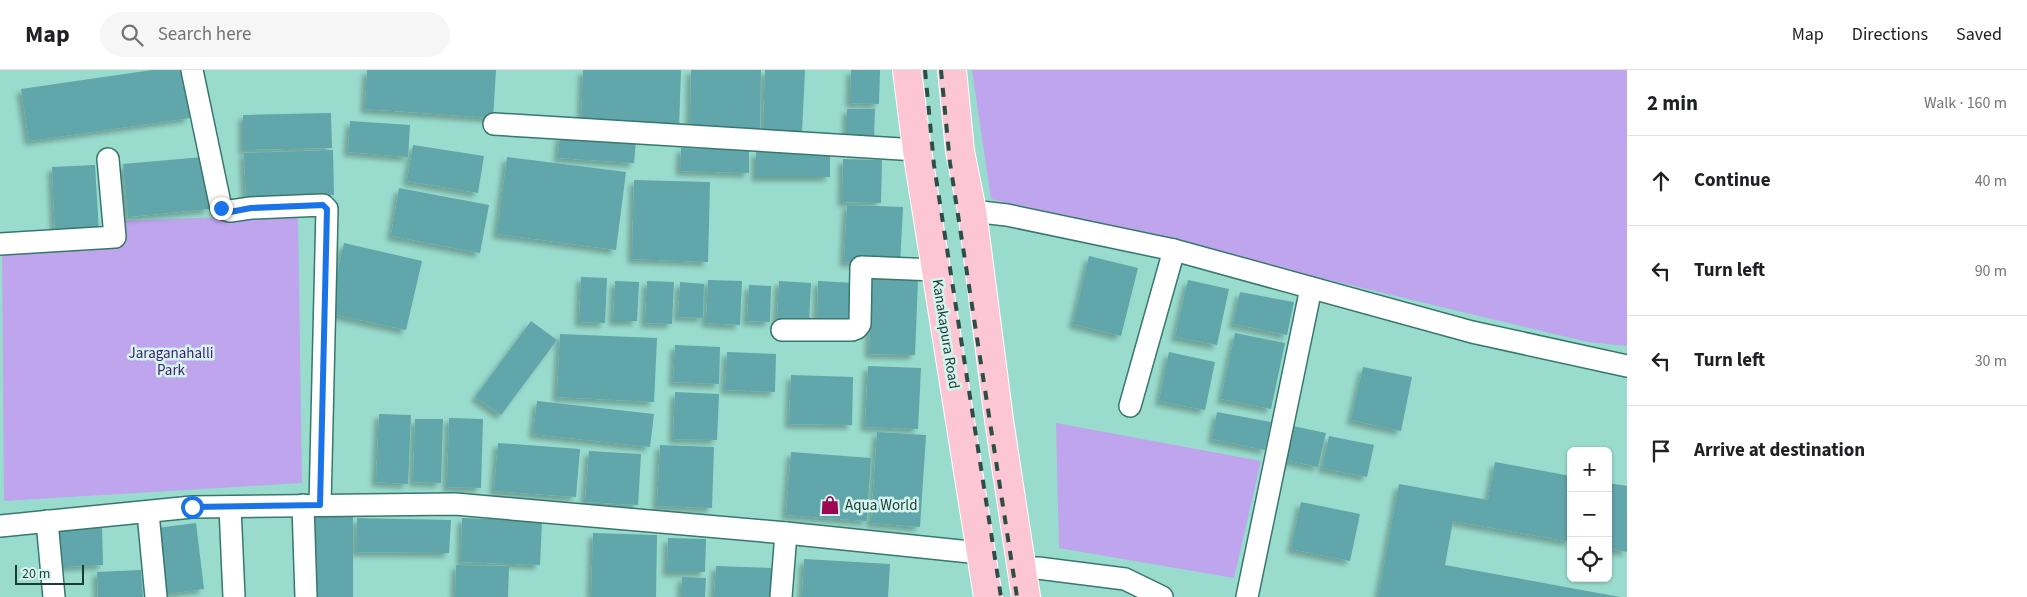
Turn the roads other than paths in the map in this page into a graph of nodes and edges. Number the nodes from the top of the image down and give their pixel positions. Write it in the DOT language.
graph roads {
  1 [pos="192,70"];
  2 [pos="907,70"];
  3 [pos="952,70"];
  4 [pos="494,124"];
  5 [pos="917,150"];
  6 [pos="108,159"];
  7 [pos="972,211"];
  8 [pos="0,244"];
  9 [pos="1174,250"];
  10 [pos="936,270"];
  11 [pos="1311,288"];
  12 [pos="782,330"];
  13 [pos="1627,366"];
  14 [pos="1130,406"];
  15 [pos="312,505"];
  16 [pos="230,507"];
  17 [pos="148,513"];
  18 [pos="47,521"];
  19 [pos="0,526"];
  20 [pos="786,533"];
  21 [pos="980,553"];
  22 [pos="1022,569"];
  23 [pos="54,597"];
  24 [pos="156,597"];
  25 [pos="234,597"];
  26 [pos="306,597"];
  27 [pos="781,597"];
  28 [pos="988,597"];
  29 [pos="1026,597"];
  30 [pos="1162,597"];
  31 [pos="1247,597"];
  1 -- 15 [label="street"];
  2 -- 5 [label="highway, Kanakapura Road"];
  3 -- 7 [label="highway"];
  4 -- 5 [label="street"];
  5 -- 10 [label="highway, Kanakapura Road"];
  6 -- 8 [label="street"];
  7 -- 9 [label="street"];
  7 -- 22 [label="highway"];
  9 -- 11 [label="street"];
  9 -- 14 [label="street"];
  10 -- 12 [label="street"];
  10 -- 21 [label="highway, Kanakapura Road"];
  11 -- 13 [label="street"];
  11 -- 31 [label="street"];
  15 -- 16 [label="street"];
  15 -- 20 [label="street"];
  15 -- 26 [label="street"];
  16 -- 17 [label="street"];
  16 -- 25 [label="street"];
  17 -- 18 [label="street"];
  17 -- 24 [label="street"];
  18 -- 19 [label="street"];
  18 -- 23 [label="street"];
  20 -- 21 [label="street"];
  20 -- 27 [label="street"];
  21 -- 28 [label="highway, Kanakapura Road"];
  22 -- 29 [label="highway"];
  22 -- 30 [label="street"];
}
